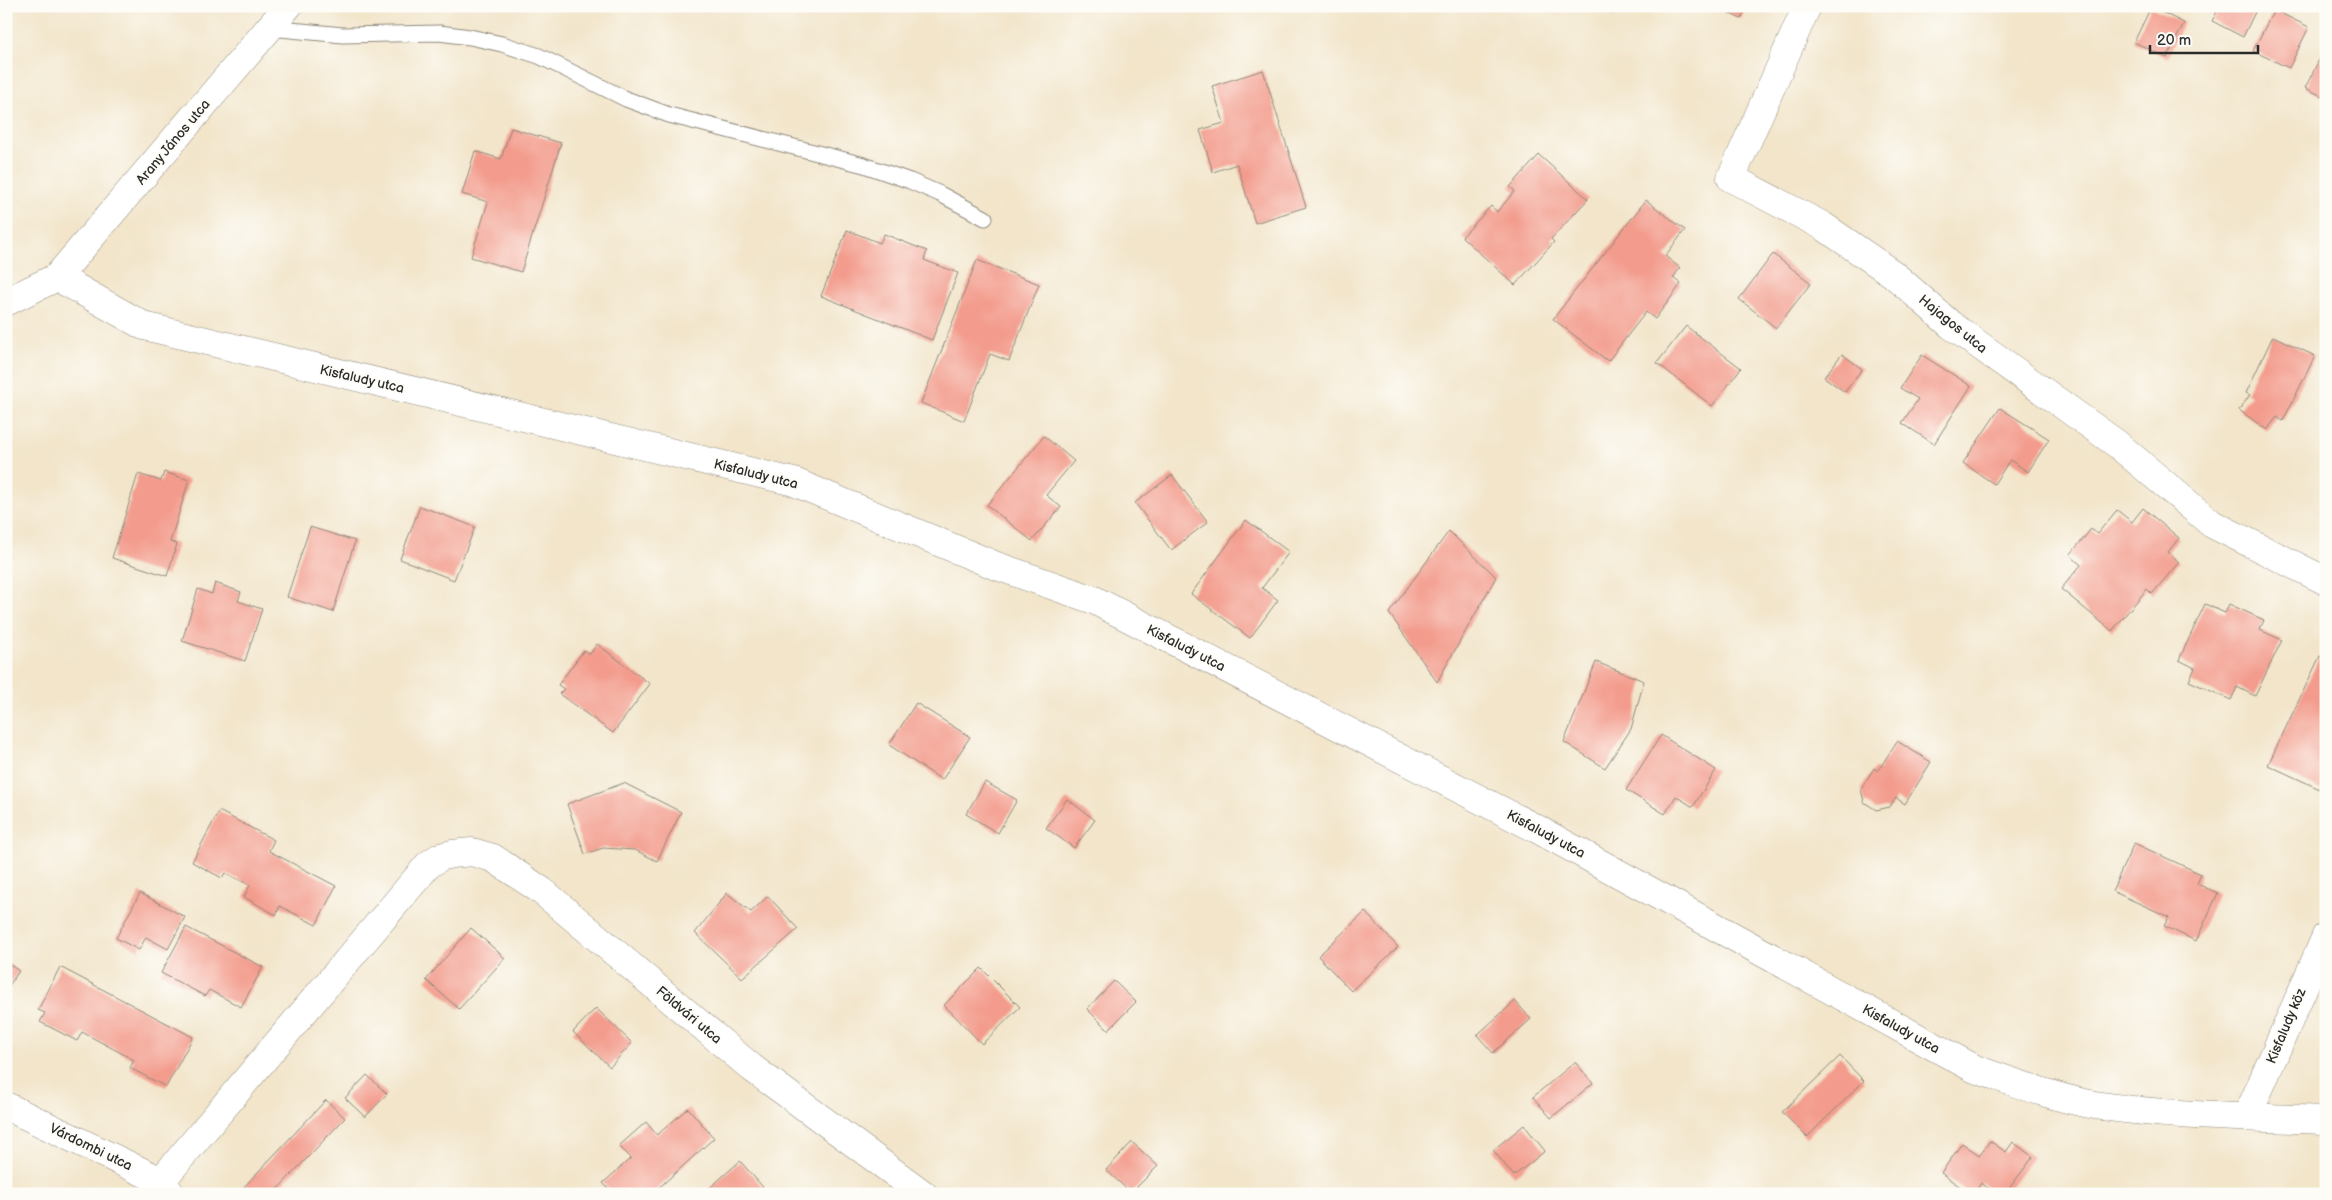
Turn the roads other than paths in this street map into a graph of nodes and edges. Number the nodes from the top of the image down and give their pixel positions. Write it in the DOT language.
graph roads {
  1 [pos="288,6"];
  2 [pos="1807,6"];
  3 [pos="270,28"];
  4 [pos="985,218"];
  5 [pos="57,277"];
  6 [pos="6,302"];
  7 [pos="2326,581"];
  8 [pos="2326,936"];
  9 [pos="6,1106"];
  10 [pos="2247,1117"];
  11 [pos="2326,1120"];
  12 [pos="166,1187"];
  13 [pos="923,1194"];
  1 -- 3 [label="street, Arany János utca"];
  2 -- 7 [label="street, Hajagos utca"];
  3 -- 4 [label="lane"];
  3 -- 5 [label="street, Arany János utca"];
  5 -- 6 [label="street"];
  5 -- 10 [label="street, Kisfaludy utca"];
  8 -- 10 [label="street, Kisfaludy köz"];
  9 -- 12 [label="street, Várdombi utca"];
  10 -- 11 [label="street, Kisfaludy utca"];
  12 -- 13 [label="street, Földvári utca"];
}
